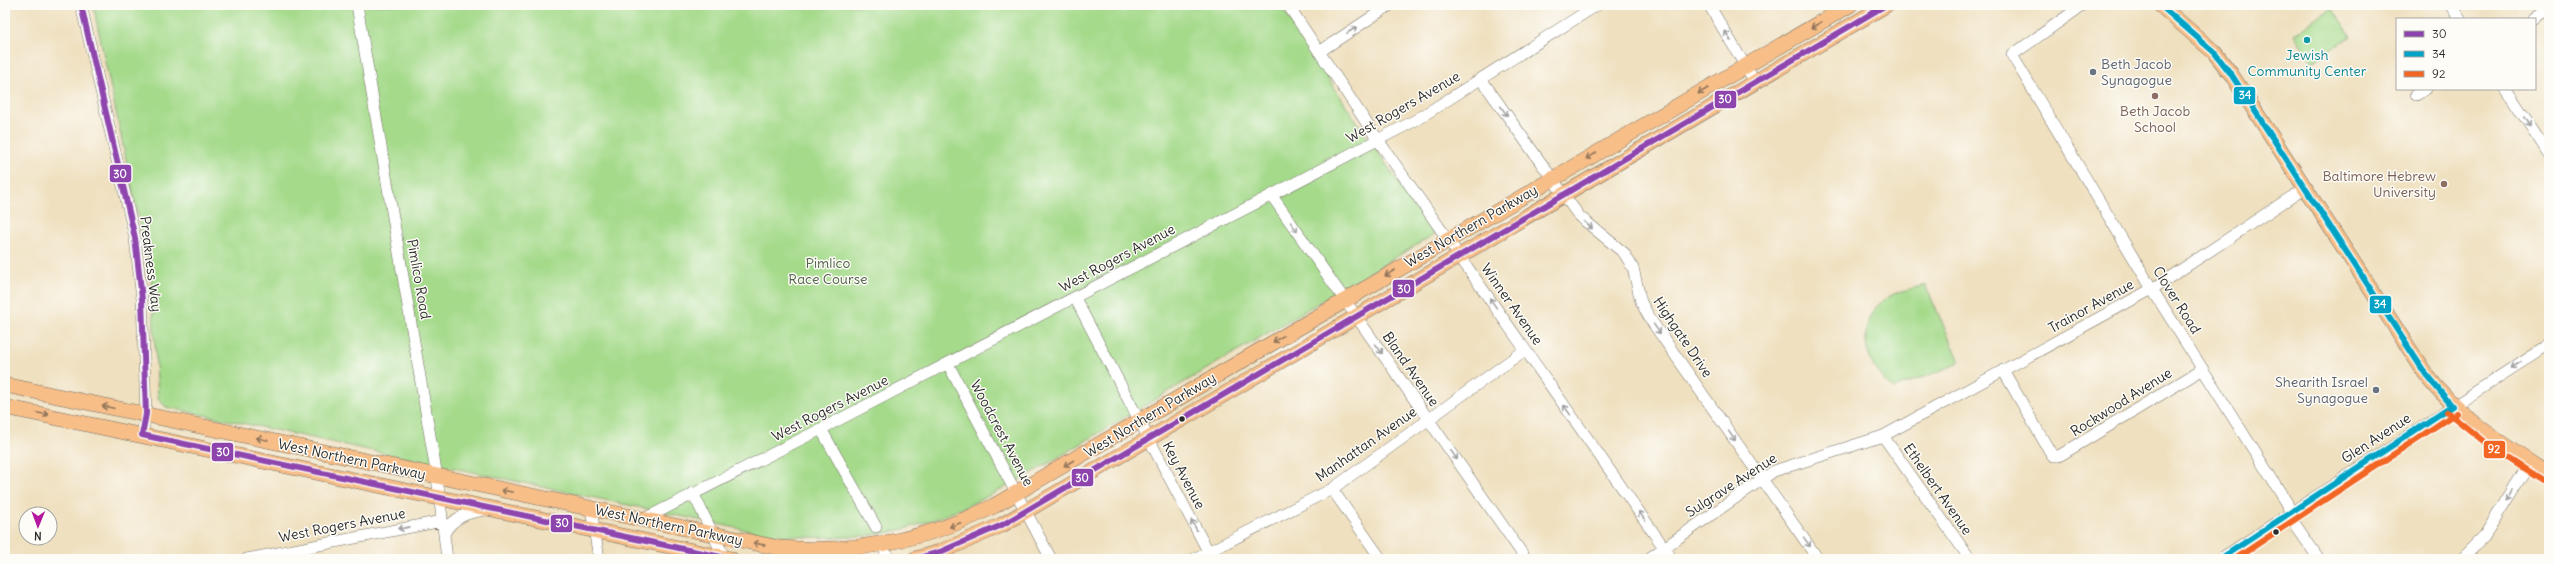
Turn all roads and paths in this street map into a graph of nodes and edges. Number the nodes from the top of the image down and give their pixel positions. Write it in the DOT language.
graph roads {
  1 [pos="81,5"];
  2 [pos="357,5"];
  3 [pos="1288,5"];
  4 [pos="1390,5"];
  5 [pos="1597,5"];
  6 [pos="1710,5"];
  7 [pos="1849,5"];
  8 [pos="1886,5"];
  9 [pos="2083,5"];
  10 [pos="2160,5"];
  11 [pos="2450,5"];
  12 [pos="2549,8"];
  13 [pos="2459,18"];
  14 [pos="2534,18"];
  15 [pos="1859,21"];
  16 [pos="1319,52"];
  17 [pos="1746,66"];
  18 [pos="1481,79"];
  19 [pos="1755,82"];
  20 [pos="2424,90"];
  21 [pos="2507,90"];
  22 [pos="2416,95"];
  23 [pos="1378,140"];
  24 [pos="2549,154"];
  25 [pos="1552,179"];
  26 [pos="2305,188"];
  27 [pos="1272,196"];
  28 [pos="1563,196"];
  29 [pos="1448,239"];
  30 [pos="1460,256"];
  31 [pos="2152,289"];
  32 [pos="1075,298"];
  33 [pos="1345,300"];
  34 [pos="1357,317"];
  35 [pos="2549,344"];
  36 [pos="1525,350"];
  37 [pos="948,364"];
  38 [pos="2203,369"];
  39 [pos="2003,370"];
  40 [pos="5,385"];
  41 [pos="2452,406"];
  42 [pos="5,407"];
  43 [pos="146,414"];
  44 [pos="1428,418"];
  45 [pos="1139,422"];
  46 [pos="821,430"];
  47 [pos="142,435"];
  48 [pos="1883,436"];
  49 [pos="1148,439"];
  50 [pos="2530,462"];
  51 [pos="2549,474"];
  52 [pos="437,477"];
  53 [pos="1763,480"];
  54 [pos="1332,489"];
  55 [pos="693,493"];
  56 [pos="1017,493"];
  57 [pos="440,498"];
  58 [pos="494,509"];
  59 [pos="591,509"];
  60 [pos="1026,511"];
  61 [pos="2290,513"];
  62 [pos="642,520"];
  63 [pos="442,521"];
  64 [pos="876,527"];
  65 [pos="594,530"];
  66 [pos="444,534"];
  67 [pos="713,535"];
  68 [pos="882,545"];
  69 [pos="1664,548"];
  70 [pos="1210,555"];
  71 [pos="247,559"];
  72 [pos="447,559"];
  73 [pos="599,559"];
  74 [pos="727,559"];
  75 [pos="889,559"];
  76 [pos="915,559"];
  77 [pos="1051,559"];
  78 [pos="1194,559"];
  79 [pos="1381,559"];
  80 [pos="1526,559"];
  81 [pos="1648,559"];
  82 [pos="1672,559"];
  83 [pos="1818,559"];
  84 [pos="1970,559"];
  85 [pos="2220,559"];
  86 [pos="2318,559"];
  87 [pos="2462,559"];
  1 -- 43 [label="street, Preakness Way"];
  2 -- 52 [label="street, Pimlico Road"];
  3 -- 16 [label="street, Winner Avenue"];
  16 -- 4 [label="street, one-way"];
  5 -- 18 [label="street, West Rogers Avenue"];
  17 -- 6 [label="street, one-way"];
  7 -- 15 [label="street"];
  7 -- 17 [label="main road, West Northern Parkway, one-way"];
  8 -- 15 [label="main road, West Northern Parkway"];
  9 -- 31 [label="street, Clover Road"];
  10 -- 26 [label="main road"];
  11 -- 13 [label="street"];
  12 -- 14 [label="street"];
  15 -- 19 [label="main road, West Northern Parkway"];
  16 -- 23 [label="street, Winner Avenue"];
  17 -- 19 [label="street"];
  17 -- 25 [label="main road, West Northern Parkway, one-way"];
  18 -- 23 [label="street, West Rogers Avenue"];
  18 -- 25 [label="street, Highgate Drive, one-way"];
  19 -- 28 [label="main road, West Northern Parkway"];
  20 -- 22 [label="street"];
  21 -- 24 [label="street, one-way"];
  23 -- 27 [label="street, West Rogers Avenue"];
  23 -- 29 [label="street, Winner Avenue"];
  25 -- 28 [label="street, Highgate Drive"];
  25 -- 29 [label="main road, West Northern Parkway"];
  26 -- 31 [label="street, Trainor Avenue"];
  26 -- 41 [label="main road"];
  27 -- 32 [label="street, West Rogers Avenue"];
  27 -- 33 [label="street, Bland Avenue, one-way"];
  28 -- 30 [label="main road, West Northern Parkway"];
  28 -- 53 [label="street, Highgate Drive, one-way"];
  29 -- 30 [label="street, Winner Avenue"];
  29 -- 33 [label="main road, West Northern Parkway, one-way"];
  30 -- 34 [label="main road, West Northern Parkway"];
  36 -- 30 [label="street, Winner Avenue, one-way"];
  31 -- 38 [label="street, Clover Road"];
  31 -- 39 [label="street, Trainor Avenue"];
  32 -- 37 [label="street, West Rogers Avenue"];
  32 -- 45 [label="street, Key Avenue"];
  33 -- 34 [label="street, Bland Avenue"];
  33 -- 45 [label="main road, West Northern Parkway, one-way"];
  34 -- 44 [label="street, Bland Avenue, one-way"];
  34 -- 49 [label="main road, West Northern Parkway"];
  35 -- 41 [label="street, Glen Avenue, one-way"];
  36 -- 44 [label="street, Manhattan Avenue"];
  69 -- 36 [label="street, Winner Avenue, one-way"];
  37 -- 46 [label="street, West Rogers Avenue"];
  37 -- 56 [label="street, Woodcrest Avenue"];
  38 -- 39 [label="street, Rockwood Avenue"];
  38 -- 61 [label="street, Clover Road"];
  39 -- 48 [label="street, Trainor Avenue"];
  43 -- 40 [label="main road, West Northern Parkway, one-way"];
  41 -- 50 [label="main road"];
  41 -- 61 [label="street, Glen Avenue"];
  42 -- 47 [label="main road, West Northern Parkway, one-way"];
  43 -- 47 [label="street, Preakness Way"];
  52 -- 43 [label="main road, West Northern Parkway, one-way"];
  44 -- 54 [label="street, Manhattan Avenue"];
  44 -- 80 [label="street, Bland Avenue, one-way"];
  45 -- 49 [label="street, Key Avenue"];
  45 -- 56 [label="main road, West Northern Parkway, one-way"];
  46 -- 55 [label="street, West Rogers Avenue"];
  46 -- 64 [label="street"];
  47 -- 57 [label="main road, West Northern Parkway"];
  48 -- 53 [label="street, Sulgrave Avenue"];
  48 -- 84 [label="street, Ethelbert Avenue"];
  49 -- 60 [label="main road, West Northern Parkway"];
  70 -- 49 [label="street, Key Avenue, one-way"];
  50 -- 51 [label="main road"];
  50 -- 87 [label="street, one-way"];
  52 -- 57 [label="street, Pimlico Road"];
  59 -- 52 [label="main road, West Northern Parkway, one-way"];
  53 -- 69 [label="street, Sulgrave Avenue"];
  53 -- 83 [label="street, Highgate Drive, one-way"];
  54 -- 70 [label="street, Manhattan Avenue"];
  54 -- 79 [label="street"];
  55 -- 62 [label="street, West Rogers Avenue"];
  55 -- 67 [label="street"];
  56 -- 60 [label="street, Woodcrest Avenue"];
  56 -- 68 [label="main road, West Northern Parkway, one-way"];
  57 -- 58 [label="main road, West Northern Parkway"];
  57 -- 63 [label="street, Pimlico Road"];
  58 -- 65 [label="main road, West Northern Parkway"];
  58 -- 66 [label="street"];
  59 -- 62 [label="main road, West Northern Parkway"];
  59 -- 65 [label="street"];
  60 -- 76 [label="main road, West Northern Parkway"];
  60 -- 77 [label="street, Woodcrest Avenue"];
  61 -- 85 [label="street, Glen Avenue"];
  61 -- 86 [label="street, Clover Road"];
  62 -- 67 [label="main road, West Northern Parkway"];
  63 -- 66 [label="street, Pimlico Road"];
  63 -- 71 [label="street, West Rogers Avenue, one-way"];
  65 -- 73 [label="street"];
  65 -- 74 [label="main road, West Northern Parkway"];
  66 -- 72 [label="street, Pimlico Road"];
  68 -- 67 [label="main road, West Northern Parkway, one-way"];
  67 -- 74 [label="street"];
  68 -- 75 [label="street"];
  69 -- 81 [label="street, Sulgrave Avenue"];
  69 -- 82 [label="street, Winner Avenue"];
  70 -- 78 [label="street, Manhattan Avenue"];
}
